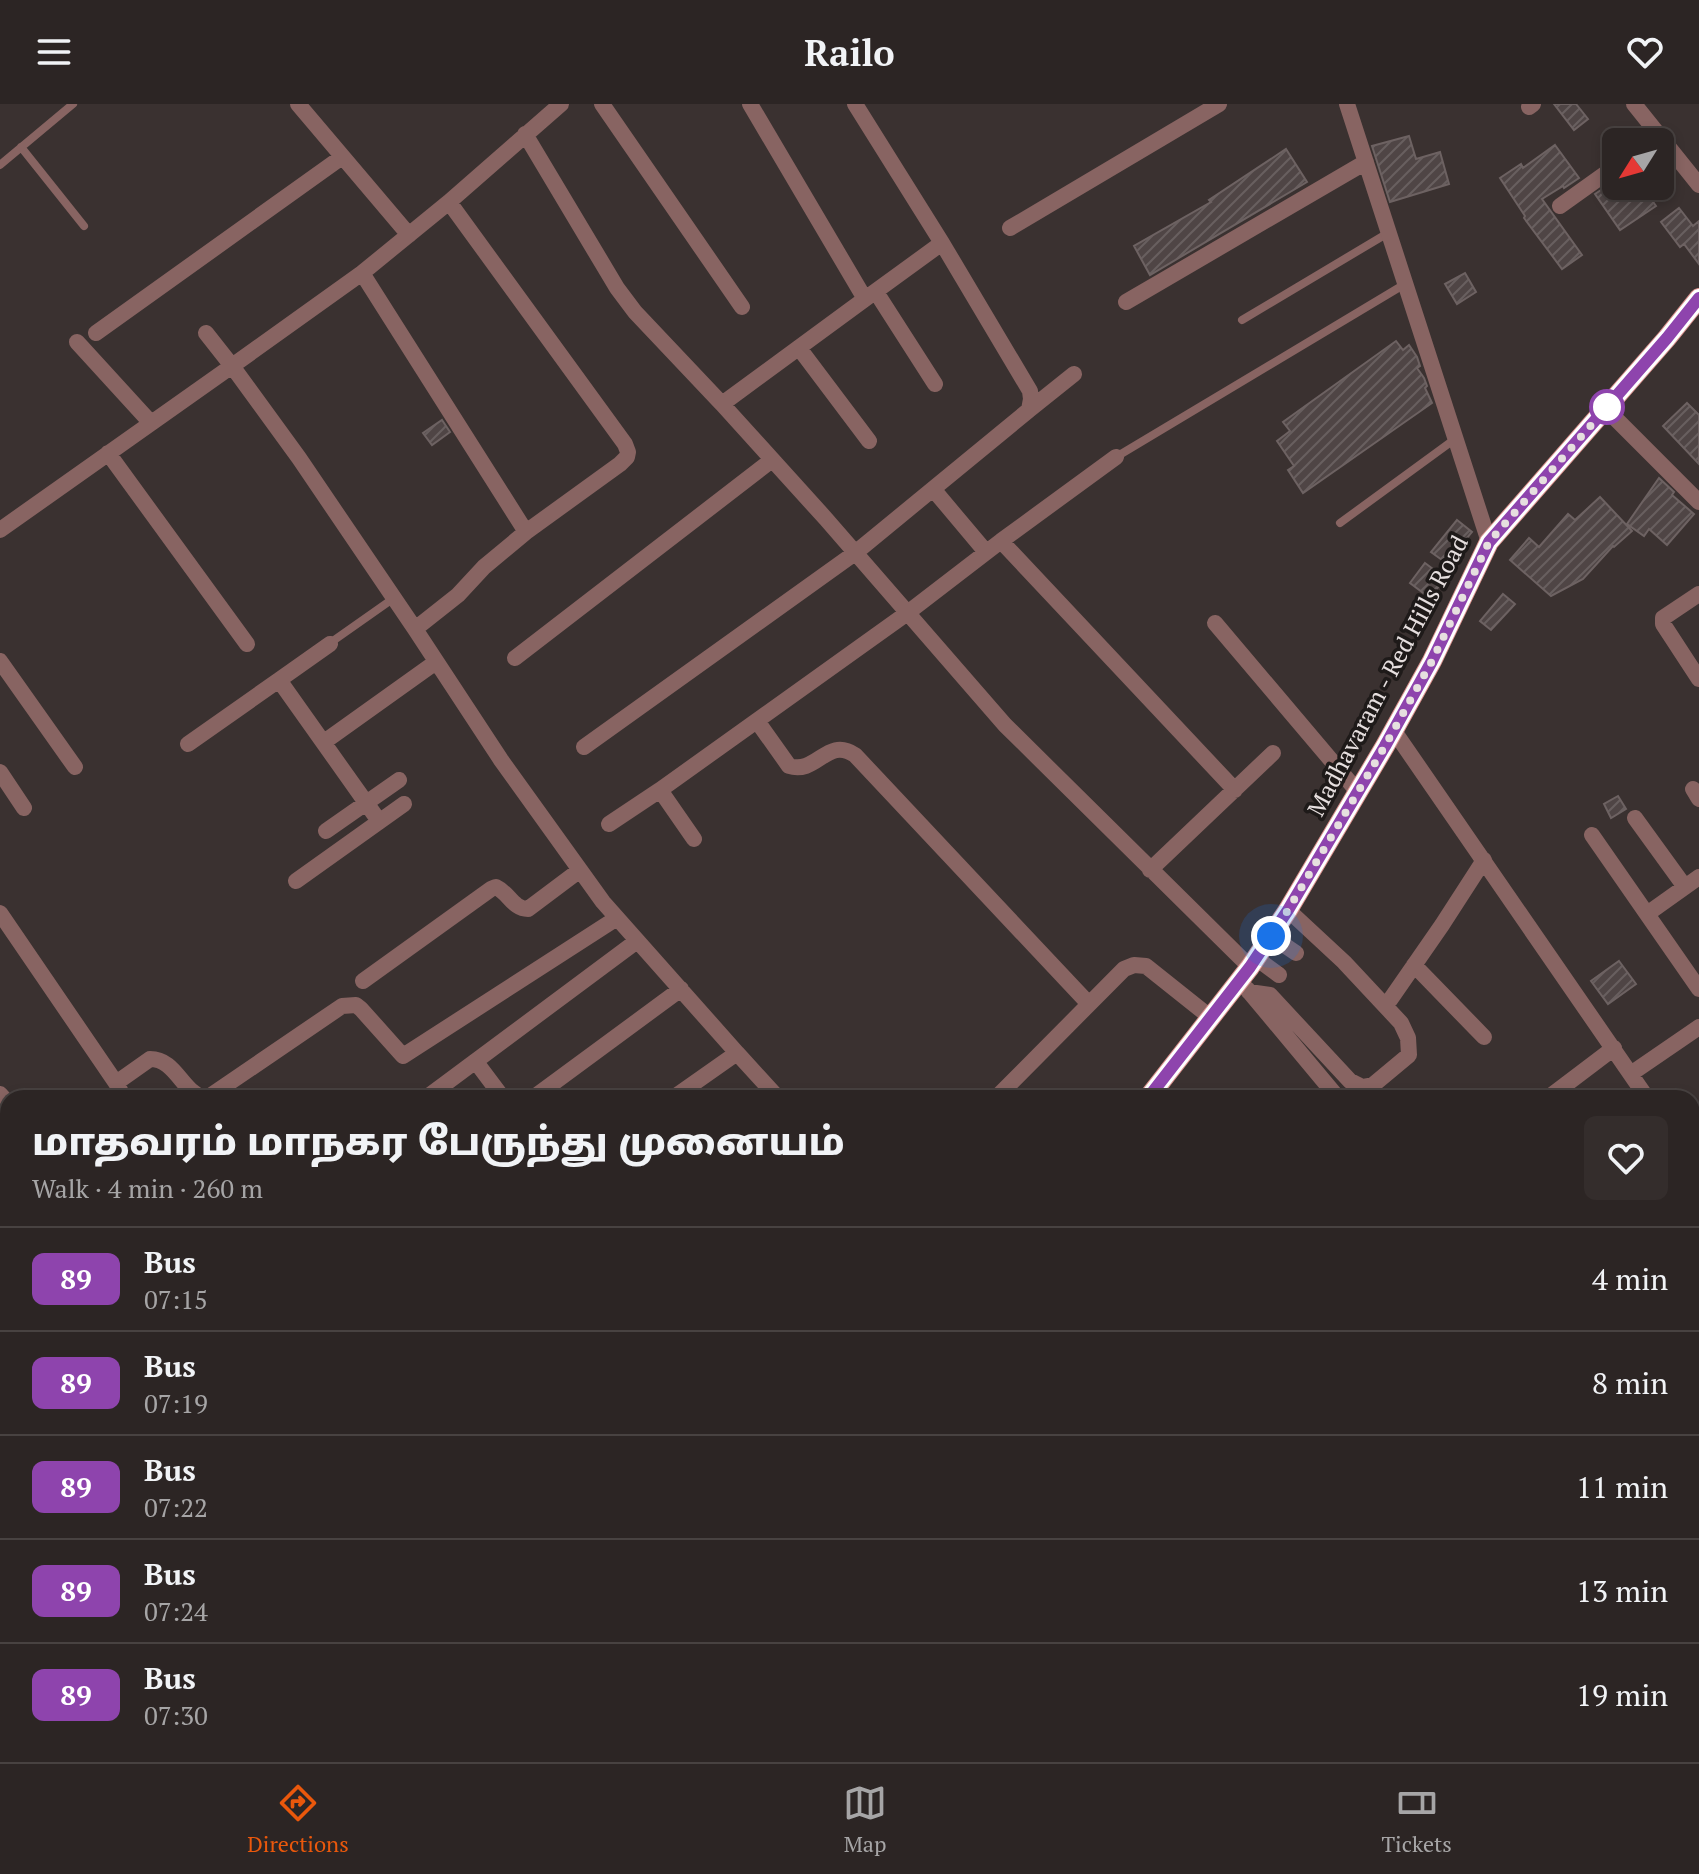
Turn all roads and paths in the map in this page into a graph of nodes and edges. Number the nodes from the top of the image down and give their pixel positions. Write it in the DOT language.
graph roads {
  1 [pos="73,104"];
  2 [pos="298,104"];
  3 [pos="561,104"];
  4 [pos="602,104"];
  5 [pos="750,104"];
  6 [pos="855,104"];
  7 [pos="1219,104"];
  8 [pos="1347,104"];
  9 [pos="1634,104"];
  10 [pos="1648,128"];
  11 [pos="525,134"];
  12 [pos="21,147"];
  13 [pos="342,157"];
  14 [pos="1674,159"];
  15 [pos="1366,162"];
  16 [pos="0,165"];
  17 [pos="1602,176"];
  18 [pos="1699,185"];
  19 [pos="449,202"];
  20 [pos="1560,206"];
  21 [pos="84,226"];
  22 [pos="1010,228"];
  23 [pos="1388,233"];
  24 [pos="409,235"];
  25 [pos="942,243"];
  26 [pos="362,273"];
  27 [pos="1405,284"];
  28 [pos="871,296"];
  29 [pos="1699,298"];
  30 [pos="1126,302"];
  31 [pos="742,307"];
  32 [pos="1242,320"];
  33 [pos="96,333"];
  34 [pos="206,333"];
  35 [pos="77,342"];
  36 [pos="799,348"];
  37 [pos="232,366"];
  38 [pos="1074,374"];
  39 [pos="935,384"];
  40 [pos="722,404"];
  41 [pos="1605,408"];
  42 [pos="1029,410"];
  43 [pos="151,423"];
  44 [pos="1455,439"];
  45 [pos="869,441"];
  46 [pos="108,453"];
  47 [pos="1116,457"];
  48 [pos="772,460"];
  49 [pos="933,489"];
  50 [pos="1699,502"];
  51 [pos="1340,523"];
  52 [pos="0,530"];
  53 [pos="526,532"];
  54 [pos="1001,541"];
  55 [pos="1489,542"];
  56 [pos="986,552"];
  57 [pos="855,553"];
  58 [pos="1699,594"];
  59 [pos="394,598"];
  60 [pos="906,614"];
  61 [pos="1215,623"];
  62 [pos="415,629"];
  63 [pos="247,644"];
  64 [pos="330,644"];
  65 [pos="515,658"];
  66 [pos="0,661"];
  67 [pos="436,662"];
  68 [pos="1699,679"];
  69 [pos="279,680"];
  70 [pos="757,721"];
  71 [pos="1394,731"];
  72 [pos="324,742"];
  73 [pos="188,744"];
  74 [pos="584,747"];
  75 [pos="1273,753"];
  76 [pos="75,767"];
  77 [pos="0,772"];
  78 [pos="399,780"];
  79 [pos="660,790"];
  80 [pos="1235,790"];
  81 [pos="1358,792"];
  82 [pos="366,803"];
  83 [pos="404,804"];
  84 [pos="24,808"];
  85 [pos="1635,818"];
  86 [pos="379,821"];
  87 [pos="609,824"];
  88 [pos="326,831"];
  89 [pos="1592,835"];
  90 [pos="694,839"];
  91 [pos="1484,860"];
  92 [pos="580,870"];
  93 [pos="1150,870"];
  94 [pos="296,881"];
  95 [pos="1692,882"];
  96 [pos="1288,910"];
  97 [pos="0,913"];
  98 [pos="1647,914"];
  99 [pos="617,918"];
  100 [pos="1271,936"];
  101 [pos="637,941"];
  102 [pos="1296,953"];
  103 [pos="1414,965"];
  104 [pos="1249,974"];
  105 [pos="1279,975"];
  106 [pos="363,981"];
  107 [pos="681,989"];
  108 [pos="1699,989"];
  109 [pos="1390,1000"];
  110 [pos="1089,1004"];
  111 [pos="1210,1017"];
  112 [pos="1699,1027"];
  113 [pos="1484,1037"];
  114 [pos="1614,1048"];
  115 [pos="737,1053"];
  116 [pos="476,1062"];
  117 [pos="1632,1073"];
  118 [pos="117,1090"];
  119 [pos="190,1090"];
  120 [pos="217,1090"];
  121 [pos="437,1090"];
  122 [pos="497,1090"];
  123 [pos="544,1090"];
  124 [pos="684,1090"];
  125 [pos="771,1090"];
  126 [pos="1004,1090"];
  127 [pos="1154,1090"];
  128 [pos="1332,1090"];
  129 [pos="1559,1090"];
  130 [pos="1642,1090"];
  1 -- 12 [label="lane"];
  2 -- 13 [label="street"];
  3 -- 11 [label="street"];
  4 -- 31 [label="street"];
  5 -- 28 [label="street"];
  6 -- 25 [label="street"];
  7 -- 22 [label="street"];
  8 -- 15 [label="street"];
  9 -- 10 [label="street"];
  11 -- 19 [label="street"];
  11 -- 40 [label="street"];
  12 -- 16 [label="lane"];
  12 -- 21 [label="lane"];
  13 -- 24 [label="street"];
  13 -- 33 [label="street"];
  14 -- 18 [label="street"];
  15 -- 23 [label="street"];
  15 -- 30 [label="street"];
  17 -- 20 [label="street"];
  19 -- 24 [label="street"];
  19 -- 53 [label="street"];
  23 -- 27 [label="street"];
  23 -- 32 [label="lane"];
  24 -- 26 [label="street"];
  25 -- 28 [label="street"];
  25 -- 42 [label="street"];
  26 -- 37 [label="street"];
  26 -- 53 [label="street"];
  27 -- 44 [label="street"];
  27 -- 47 [label="lane"];
  28 -- 36 [label="street"];
  28 -- 39 [label="street"];
  29 -- 41 [label="main road, Madhavaram - Red Hills Road"];
  34 -- 37 [label="street"];
  35 -- 43 [label="street"];
  36 -- 40 [label="street"];
  36 -- 45 [label="street"];
  37 -- 43 [label="street"];
  37 -- 59 [label="street"];
  38 -- 42 [label="street"];
  40 -- 48 [label="street"];
  41 -- 50 [label="street"];
  41 -- 55 [label="main road, Madhavaram - Red Hills Road"];
  42 -- 49 [label="street"];
  43 -- 46 [label="street"];
  44 -- 51 [label="lane"];
  44 -- 55 [label="street"];
  46 -- 52 [label="street"];
  46 -- 63 [label="street"];
  47 -- 54 [label="street"];
  48 -- 57 [label="street"];
  48 -- 65 [label="street"];
  49 -- 56 [label="street"];
  49 -- 57 [label="street"];
  53 -- 62 [label="street"];
  54 -- 56 [label="street"];
  54 -- 80 [label="street"];
  55 -- 71 [label="main road, Madhavaram - Red Hills Road"];
  56 -- 60 [label="street"];
  57 -- 60 [label="street"];
  57 -- 74 [label="street"];
  58 -- 68 [label="street"];
  59 -- 62 [label="street"];
  59 -- 64 [label="lane"];
  60 -- 70 [label="street"];
  60 -- 93 [label="street"];
  61 -- 81 [label="street"];
  62 -- 67 [label="street"];
  64 -- 69 [label="street"];
  66 -- 76 [label="street"];
  67 -- 72 [label="street"];
  67 -- 92 [label="street"];
  69 -- 72 [label="street"];
  69 -- 73 [label="street"];
  70 -- 79 [label="street"];
  70 -- 110 [label="street"];
  71 -- 81 [label="main road, Madhavaram - Red Hills Road"];
  71 -- 91 [label="street"];
  72 -- 82 [label="street"];
  75 -- 80 [label="street"];
  77 -- 84 [label="street"];
  78 -- 82 [label="street"];
  79 -- 87 [label="street"];
  79 -- 90 [label="street"];
  80 -- 93 [label="street"];
  81 -- 96 [label="main road, Madhavaram - Red Hills Road"];
  82 -- 86 [label="street"];
  82 -- 88 [label="street"];
  83 -- 86 [label="street"];
  85 -- 95 [label="street"];
  86 -- 94 [label="street"];
  89 -- 98 [label="street"];
  91 -- 103 [label="street"];
  91 -- 114 [label="street"];
  92 -- 99 [label="street"];
  92 -- 106 [label="street"];
  93 -- 104 [label="street"];
  95 -- 98 [label="street"];
  96 -- 100 [label="main road, Madhavaram - Red Hills Road"];
  96 -- 104 [label="street"];
  97 -- 118 [label="street"];
  98 -- 108 [label="street"];
  99 -- 101 [label="street"];
  99 -- 120 [label="street"];
  100 -- 102 [label="street"];
  100 -- 104 [label="main road, Madhavaram - Red Hills Road"];
  101 -- 107 [label="street"];
  101 -- 116 [label="street"];
  103 -- 109 [label="street"];
  103 -- 113 [label="street"];
  104 -- 105 [label="street"];
  104 -- 111 [label="main road, Madhavaram - Red Hills Road"];
  104 -- 128 [label="street"];
  107 -- 115 [label="street"];
  107 -- 123 [label="street"];
  110 -- 111 [label="street"];
  110 -- 126 [label="street"];
  111 -- 127 [label="main road, Madhavaram - Red Hills Road"];
  112 -- 117 [label="street"];
  114 -- 117 [label="street"];
  114 -- 129 [label="street"];
  115 -- 124 [label="street"];
  115 -- 125 [label="street"];
  116 -- 121 [label="street"];
  116 -- 122 [label="street"];
  117 -- 130 [label="street"];
  118 -- 119 [label="street"];
}
